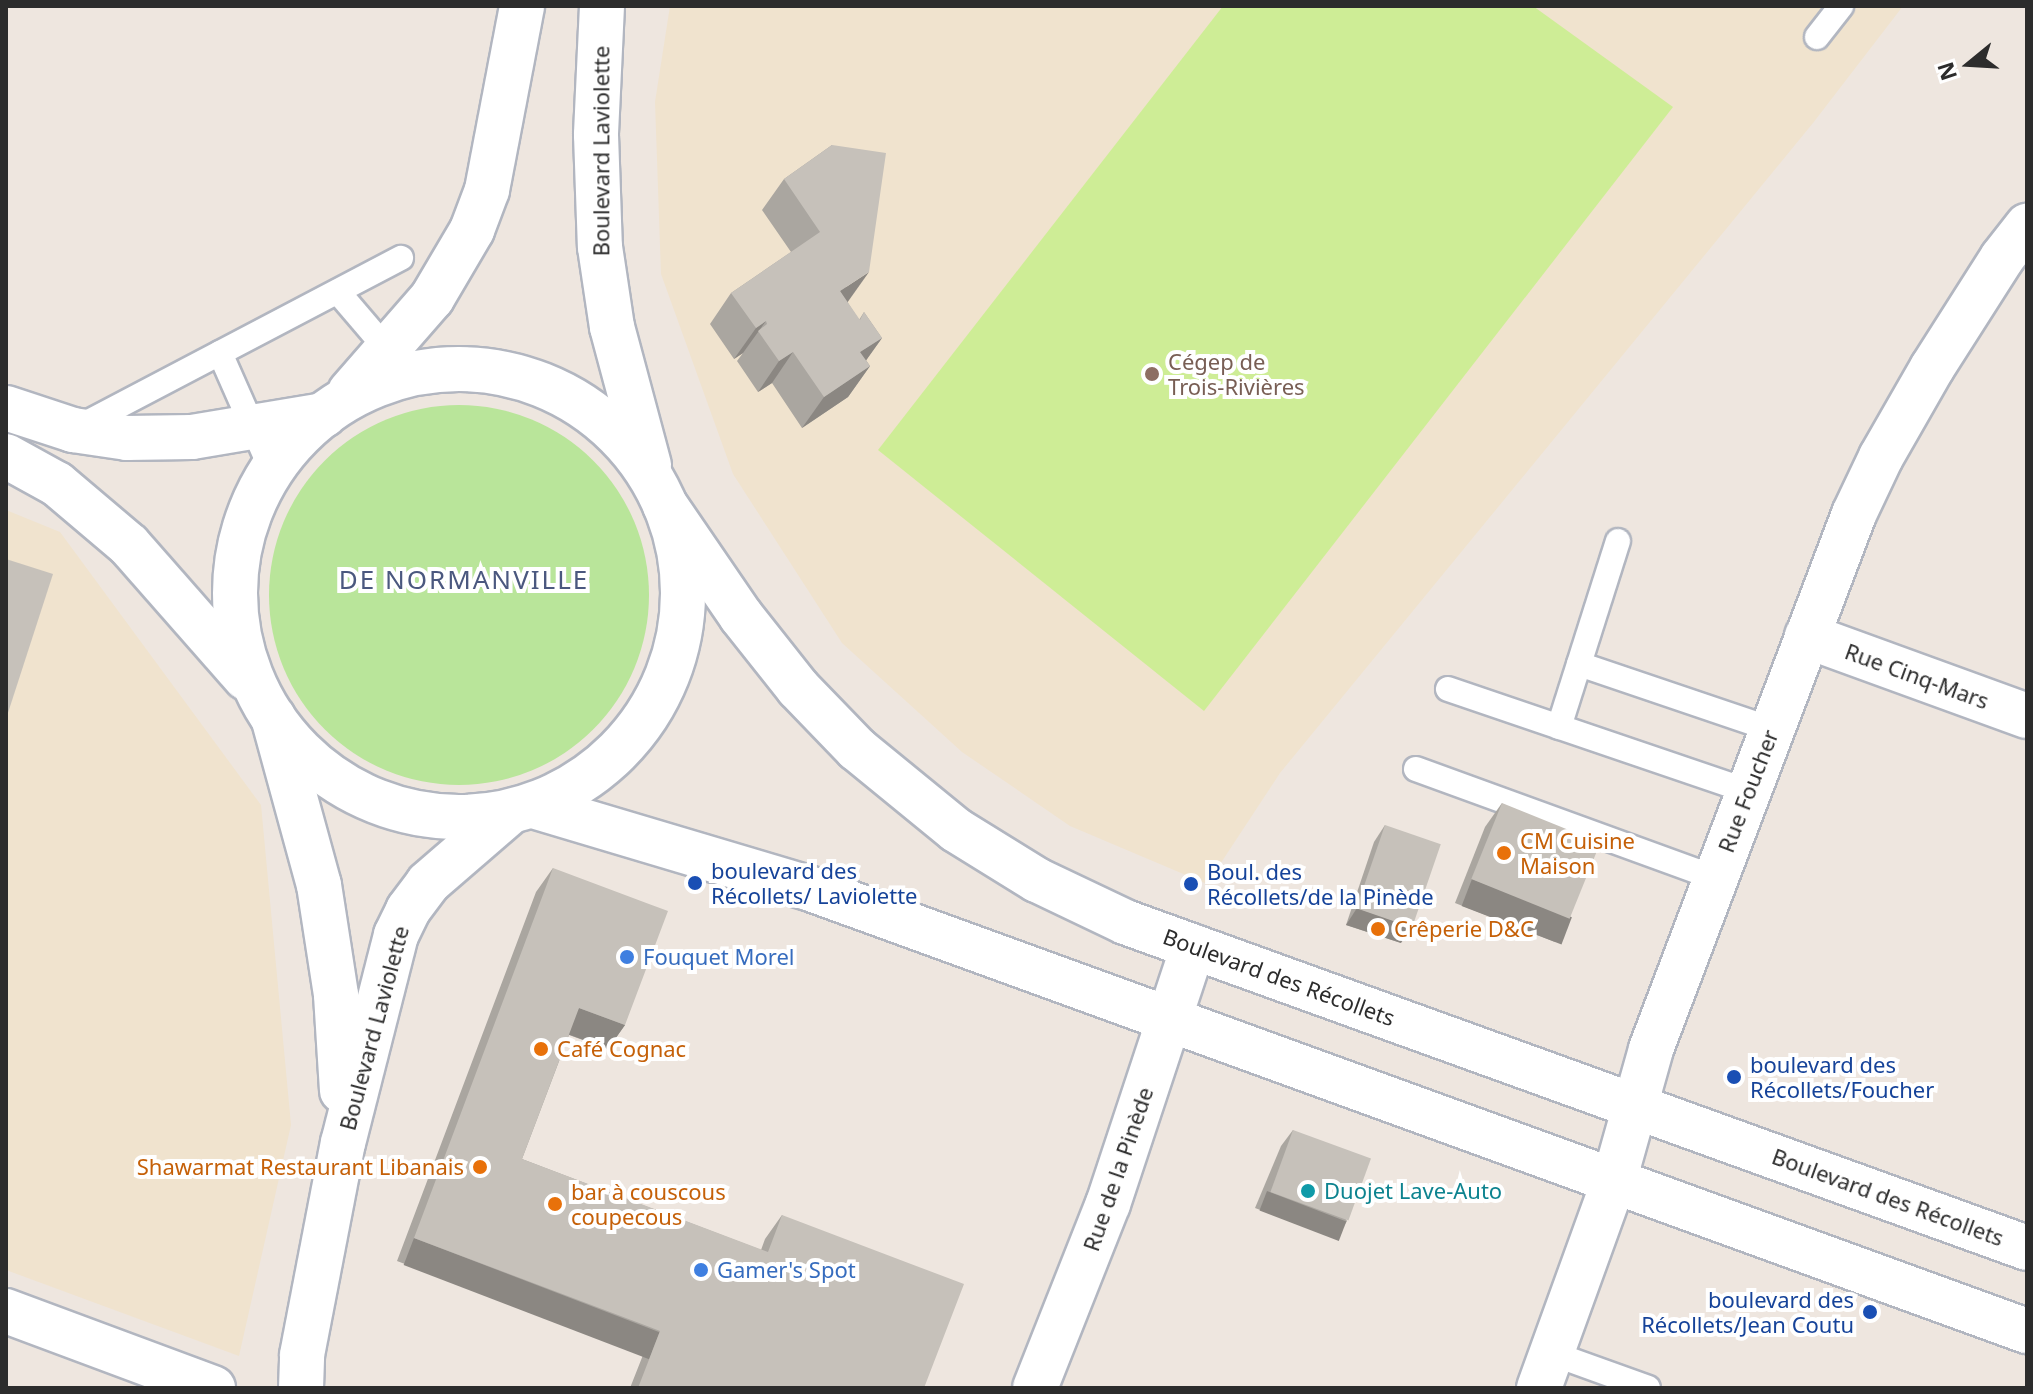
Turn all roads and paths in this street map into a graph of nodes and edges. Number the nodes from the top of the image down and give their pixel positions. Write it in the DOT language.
graph roads {
  1 [pos="522,6"];
  2 [pos="602,6"];
  3 [pos="1841,6"];
  4 [pos="1817,37"];
  5 [pos="2027,226"];
  6 [pos="401,258"];
  7 [pos="338,292"];
  8 [pos="220,353"];
  9 [pos="398,362"];
  10 [pos="6,408"];
  11 [pos="333,408"];
  12 [pos="253,427"];
  13 [pos="73,430"];
  14 [pos="6,456"];
  15 [pos="272,471"];
  16 [pos="659,494"];
  17 [pos="1618,541"];
  18 [pos="1807,636"];
  19 [pos="1579,664"];
  20 [pos="1448,689"];
  21 [pos="267,706"];
  22 [pos="2027,716"];
  23 [pos="1559,727"];
  24 [pos="1771,729"];
  25 [pos="1416,769"];
  26 [pos="1748,791"];
  27 [pos="521,809"];
  28 [pos="1715,878"];
  29 [pos="1193,947"];
  30 [pos="1169,1019"];
  31 [pos="1634,1106"];
  32 [pos="343,1143"];
  33 [pos="1614,1181"];
  34 [pos="2027,1248"];
  35 [pos="6,1311"];
  36 [pos="2027,1331"];
  37 [pos="1545,1370"];
  38 [pos="213,1388"];
  39 [pos="301,1388"];
  40 [pos="1035,1388"];
  41 [pos="1648,1388"];
  1 -- 9 [label="main road, Boulevard Laviolette"];
  2 -- 16 [label="main road, Boulevard Laviolette"];
  3 -- 4 [label="lane"];
  5 -- 18 [label="main road, Rue Foucher"];
  6 -- 7 [label="lane"];
  7 -- 8 [label="lane"];
  7 -- 9 [label="lane"];
  8 -- 12 [label="lane"];
  8 -- 13 [label="lane"];
  9 -- 11 [label="main road, Boulevard Laviolette"];
  9 -- 16 [label="main road, Boulevard des Récollets"];
  10 -- 13 [label="main road"];
  11 -- 12 [label="main road"];
  11 -- 15 [label="main road, Boulevard Laviolette"];
  12 -- 13 [label="main road"];
  12 -- 15 [label="lane"];
  14 -- 21 [label="main road"];
  15 -- 21 [label="main road, Boulevard Laviolette"];
  16 -- 27 [label="main road, Boulevard Laviolette"];
  16 -- 29 [label="main road, Boulevard des Récollets"];
  17 -- 19 [label="lane"];
  18 -- 22 [label="main road, Rue Cinq-Mars"];
  18 -- 24 [label="main road, Rue Foucher"];
  19 -- 23 [label="lane"];
  19 -- 24 [label="lane"];
  20 -- 23 [label="lane"];
  21 -- 27 [label="main road"];
  21 -- 32 [label="main road, Boulevard Laviolette"];
  23 -- 26 [label="lane"];
  24 -- 26 [label="main road, Rue Foucher"];
  25 -- 28 [label="lane"];
  26 -- 28 [label="main road, Rue Foucher"];
  27 -- 30 [label="main road"];
  27 -- 32 [label="main road, Boulevard Laviolette"];
  28 -- 31 [label="main road, Rue Foucher"];
  29 -- 30 [label="main road, Rue de la Pinède"];
  29 -- 31 [label="main road, Boulevard des Récollets"];
  30 -- 33 [label="main road"];
  30 -- 40 [label="main road, Rue de la Pinède"];
  31 -- 33 [label="main road, Rue Foucher"];
  31 -- 34 [label="main road, Boulevard des Récollets"];
  32 -- 39 [label="main road, Boulevard Laviolette"];
  33 -- 36 [label="main road"];
  33 -- 37 [label="main road, Rue Foucher"];
  35 -- 38 [label="main road"];
  37 -- 41 [label="lane"];
}
